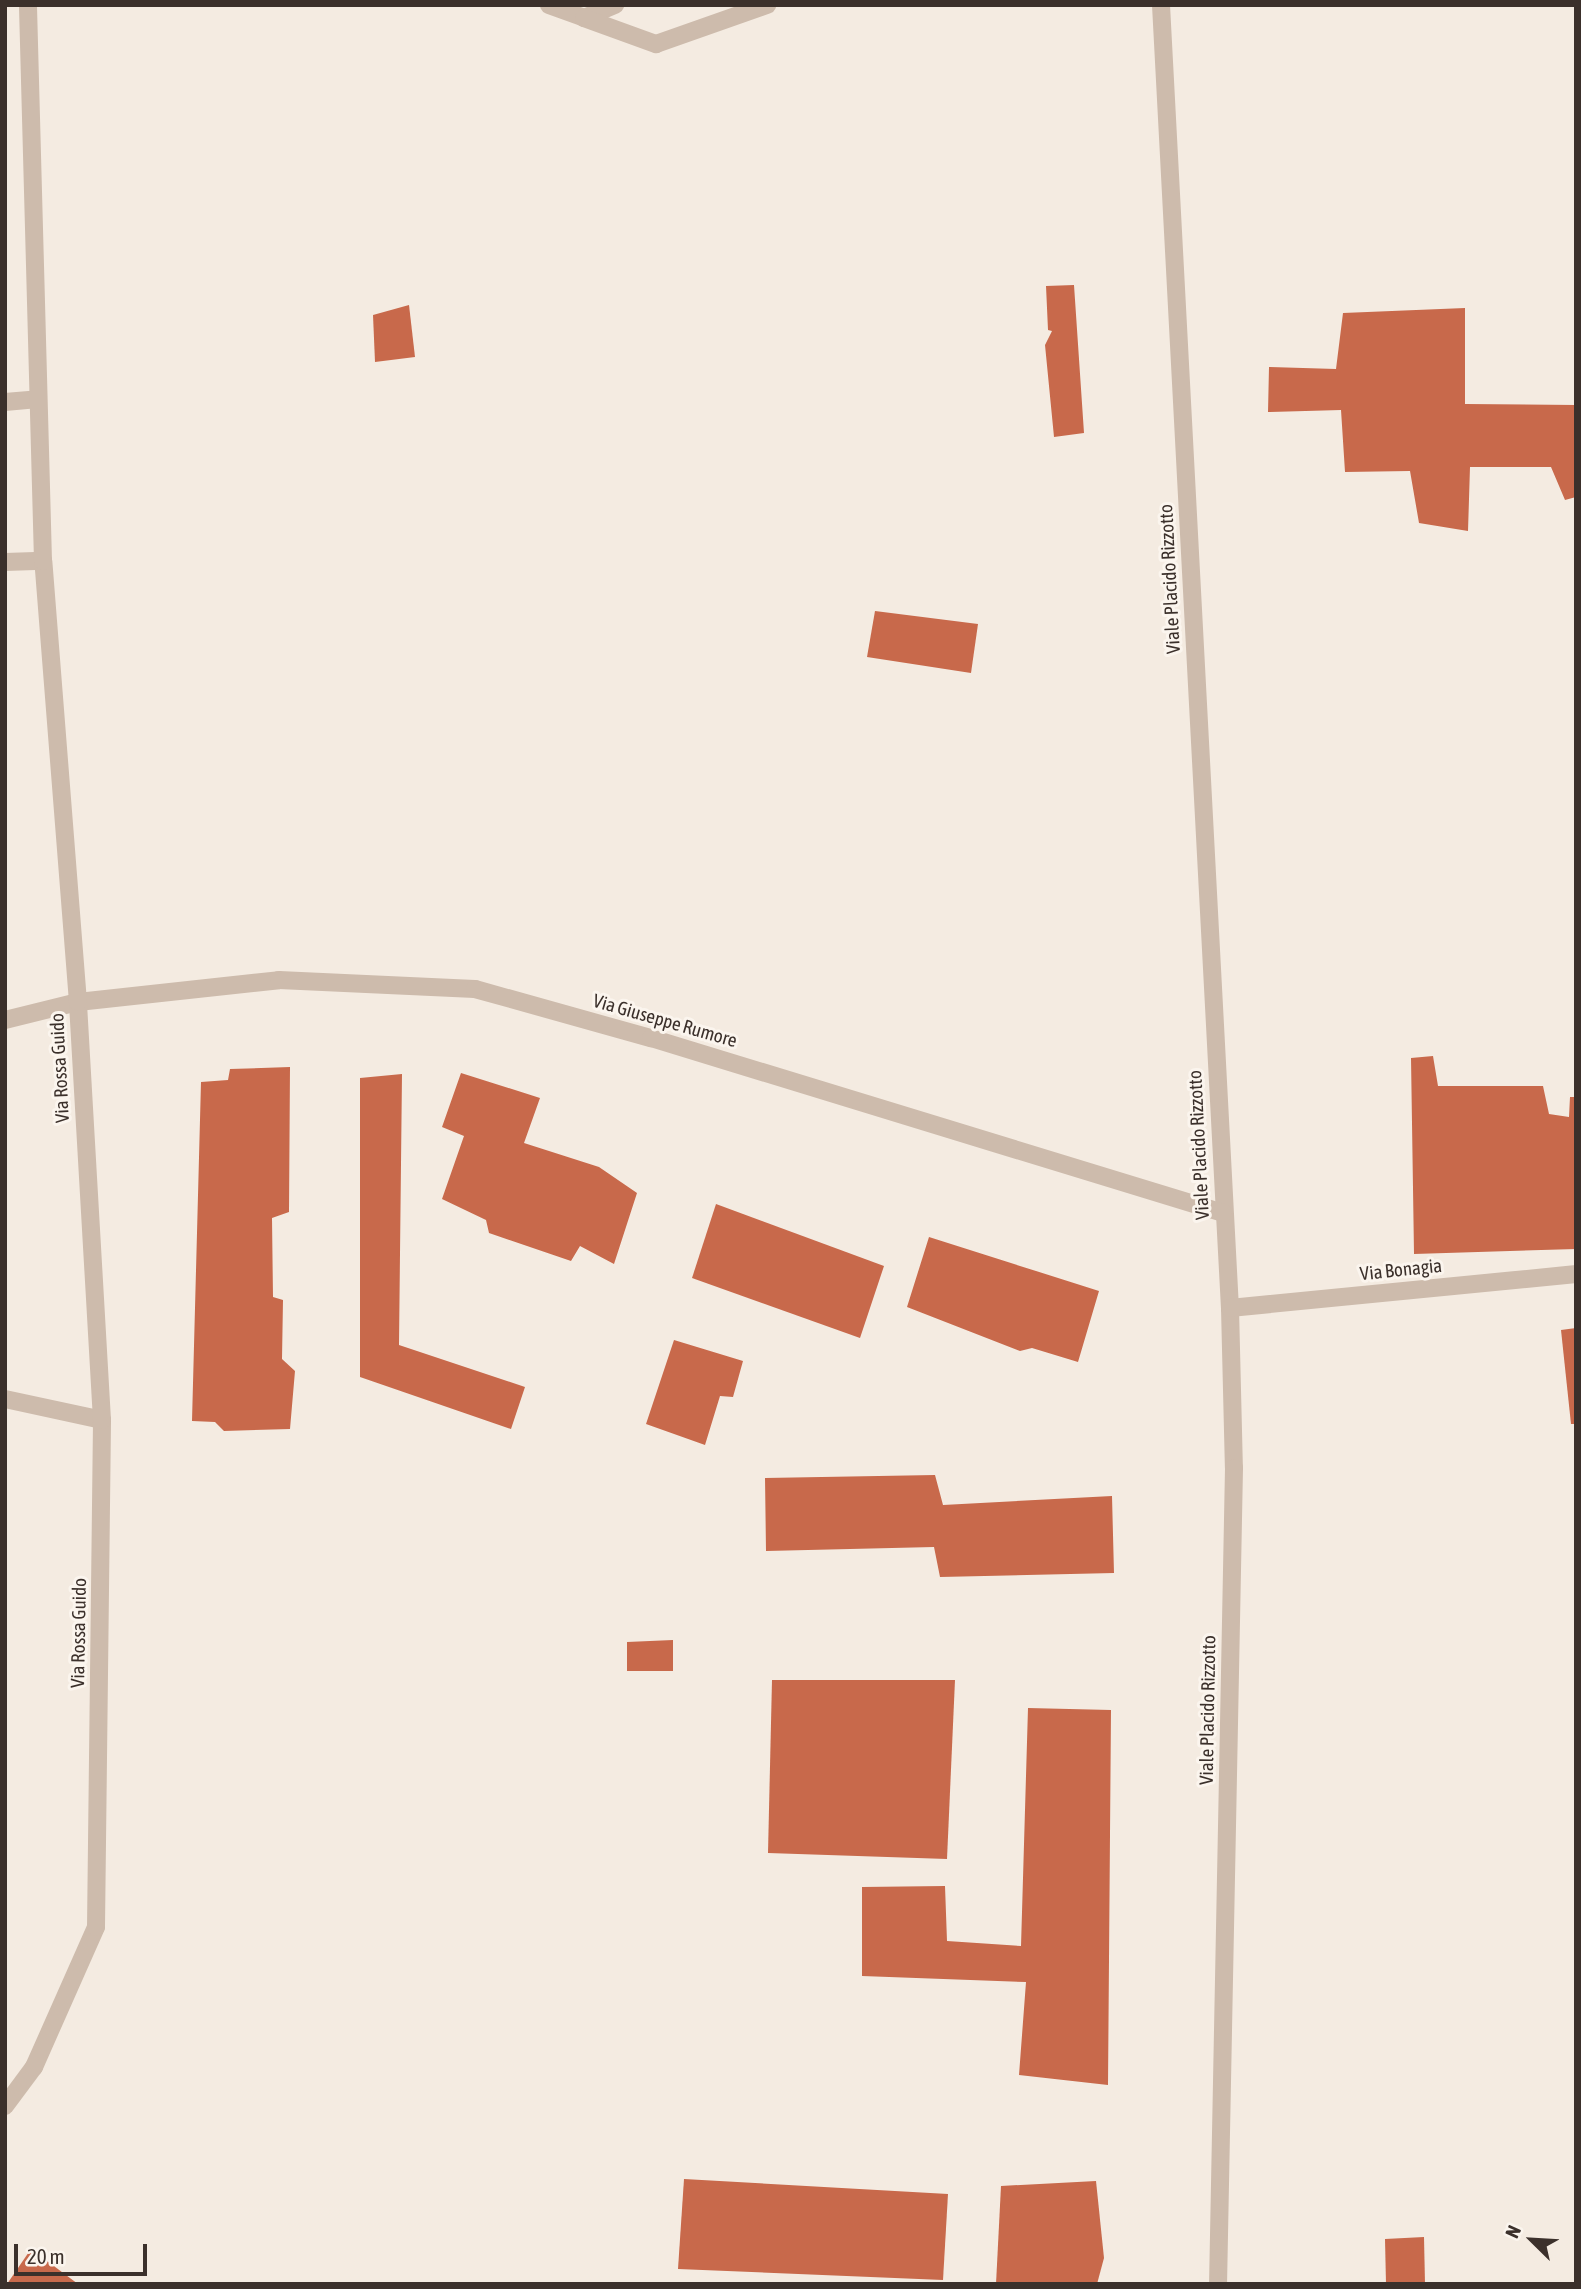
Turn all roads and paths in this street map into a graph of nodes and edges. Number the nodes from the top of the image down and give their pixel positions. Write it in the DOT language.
graph roads {
  1 [pos="28,5"];
  2 [pos="549,5"];
  3 [pos="615,5"];
  4 [pos="767,5"];
  5 [pos="1161,5"];
  6 [pos="584,18"];
  7 [pos="38,399"];
  8 [pos="5,401"];
  9 [pos="43,561"];
  10 [pos="5,562"];
  11 [pos="78,1002"];
  12 [pos="5,1020"];
  13 [pos="1223,1213"];
  14 [pos="1576,1273"];
  15 [pos="1230,1308"];
  16 [pos="5,1399"];
  17 [pos="102,1420"];
  18 [pos="5,2106"];
  19 [pos="1218,2284"];
  1 -- 7 [label="street, Via Rossa Guido"];
  2 -- 6 [label="street"];
  3 -- 6 [label="street"];
  4 -- 6 [label="street"];
  5 -- 13 [label="street, Viale Placido Rizzotto"];
  7 -- 8 [label="street"];
  7 -- 9 [label="street, Via Rossa Guido"];
  9 -- 10 [label="street"];
  9 -- 11 [label="street, Via Rossa Guido"];
  11 -- 12 [label="street, Via Giuseppe Rumore"];
  11 -- 13 [label="street, Via Giuseppe Rumore"];
  11 -- 17 [label="street, Via Rossa Guido"];
  13 -- 15 [label="street, Viale Placido Rizzotto"];
  14 -- 15 [label="street, Via Bonagia"];
  15 -- 19 [label="street, Viale Placido Rizzotto"];
  16 -- 17 [label="street"];
  17 -- 18 [label="street, Via Rossa Guido"];
}
